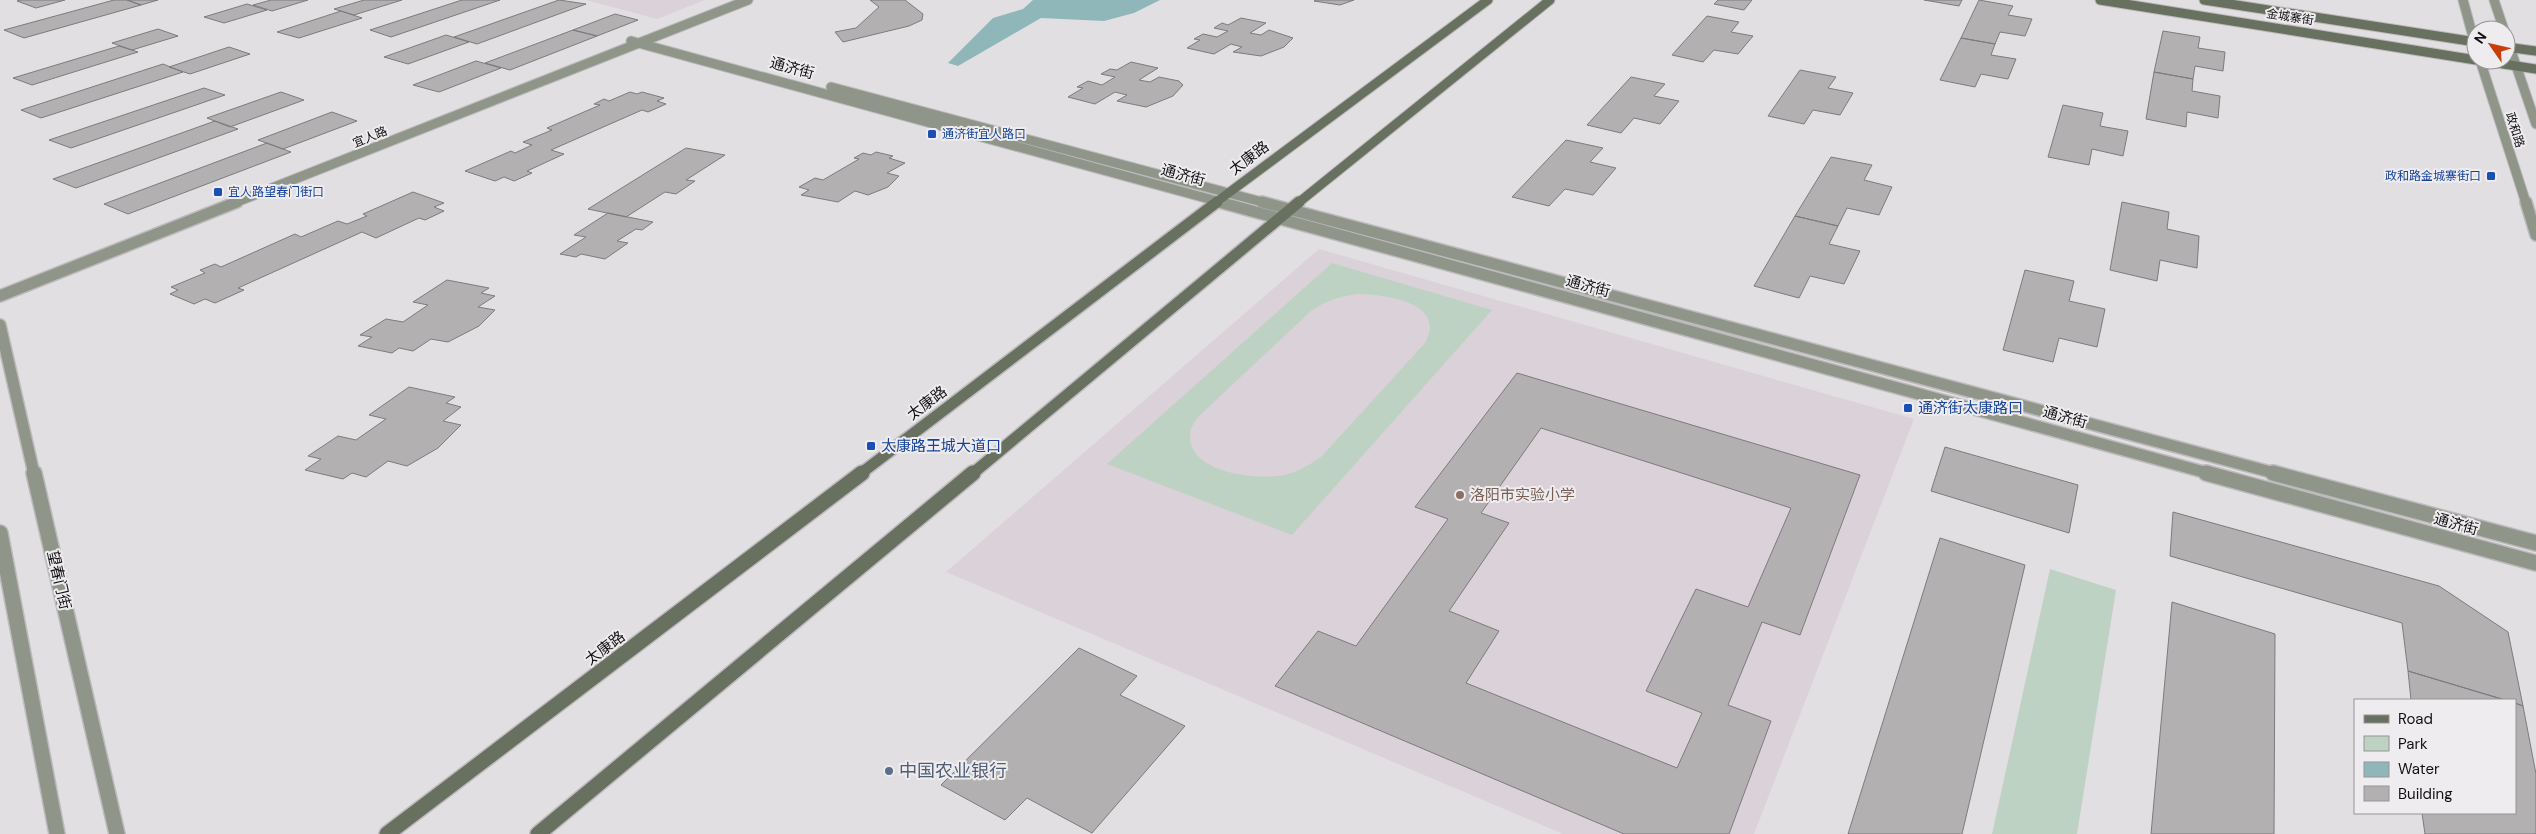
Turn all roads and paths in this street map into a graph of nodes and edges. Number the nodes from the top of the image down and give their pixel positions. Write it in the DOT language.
graph roads {
  1 [pos="735,0"];
  2 [pos="748,0"];
  3 [pos="1488,0"];
  4 [pos="1550,0"];
  5 [pos="2100,0"];
  6 [pos="2204,0"];
  7 [pos="2464,0"];
  8 [pos="2494,0"];
  9 [pos="2469,20"];
  10 [pos="2501,20"];
  11 [pos="2372,26"];
  12 [pos="641,40"];
  13 [pos="2466,42"];
  14 [pos="2372,43"];
  15 [pos="2516,48"];
  16 [pos="2536,51"];
  17 [pos="2466,58"];
  18 [pos="2516,66"];
  19 [pos="2536,69"];
  20 [pos="2482,70"];
  21 [pos="2536,124"];
  22 [pos="1230,193"];
  23 [pos="1218,202"];
  24 [pos="1291,209"];
  25 [pos="1279,219"];
  26 [pos="2536,235"];
  27 [pos="0,289"];
  28 [pos="0,296"];
  29 [pos="0,325"];
  30 [pos="0,533"];
  31 [pos="2536,542"];
  32 [pos="2536,563"];
  33 [pos="57,834"];
  34 [pos="117,834"];
  35 [pos="387,834"];
  36 [pos="538,834"];
  1 -- 12 [label="street, 宜人路"];
  2 -- 12 [label="street, 宜人路"];
  3 -- 22 [label="main road, 太康路"];
  4 -- 24 [label="main road"];
  5 -- 14 [label="main road, 金城寨街"];
  6 -- 11 [label="main road, 金城寨街"];
  7 -- 9 [label="street"];
  8 -- 10 [label="street"];
  11 -- 13 [label="main road, 金城寨街"];
  11 -- 14 [label="main road"];
  12 -- 22 [label="street, 通济街"];
  12 -- 23 [label="street, 通济街"];
  12 -- 27 [label="street, 宜人路"];
  12 -- 28 [label="street, 宜人路"];
  14 -- 17 [label="main road, 金城寨街"];
  15 -- 16 [label="main road"];
  18 -- 19 [label="main road, 金城寨街"];
  18 -- 21 [label="street, 政和路"];
  20 -- 26 [label="street, 政和路"];
  22 -- 23 [label="main road, 太康路"];
  22 -- 24 [label="street, 通济街"];
  23 -- 25 [label="street, 通济街"];
  23 -- 35 [label="main road, 太康路"];
  24 -- 25 [label="main road"];
  24 -- 31 [label="street, 通济街"];
  25 -- 32 [label="street, 通济街"];
  25 -- 36 [label="main road"];
  29 -- 34 [label="street, 望春门街"];
  30 -- 33 [label="street"];
}
